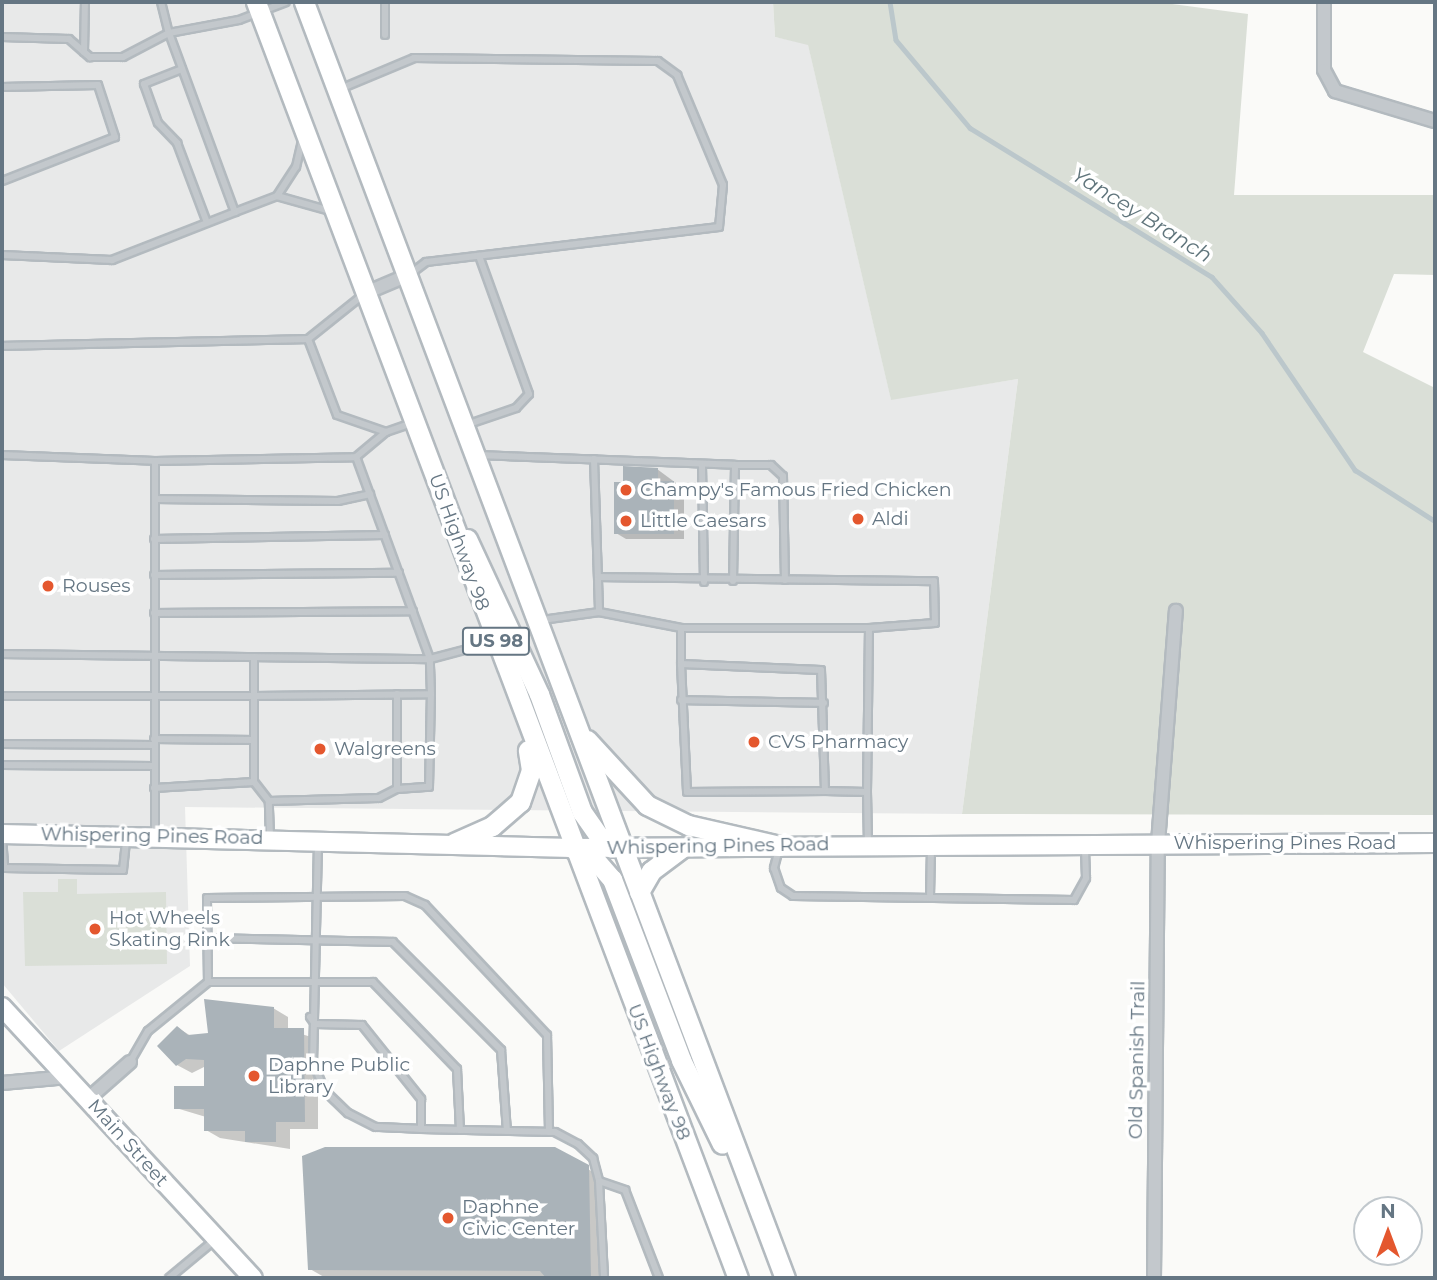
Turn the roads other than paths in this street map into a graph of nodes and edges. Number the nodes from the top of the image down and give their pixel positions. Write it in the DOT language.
graph roads {
  1 [pos="85,2"];
  2 [pos="161,2"];
  3 [pos="286,2"];
  4 [pos="304,2"];
  5 [pos="385,2"];
  6 [pos="1324,2"];
  7 [pos="258,7"];
  8 [pos="169,33"];
  9 [pos="385,35"];
  10 [pos="2,37"];
  11 [pos="84,52"];
  12 [pos="182,69"];
  13 [pos="2,87"];
  14 [pos="338,90"];
  15 [pos="1435,121"];
  16 [pos="304,127"];
  17 [pos="2,181"];
  18 [pos="277,196"];
  19 [pos="235,212"];
  20 [pos="335,213"];
  21 [pos="207,223"];
  22 [pos="2,255"];
  23 [pos="479,256"];
  24 [pos="408,275"];
  25 [pos="368,292"];
  26 [pos="308,339"];
  27 [pos="2,346"];
  28 [pos="414,422"];
  29 [pos="464,426"];
  30 [pos="386,432"];
  31 [pos="2,455"];
  32 [pos="475,455"];
  33 [pos="356,457"];
  34 [pos="594,459"];
  35 [pos="155,461"];
  36 [pos="734,465"];
  37 [pos="702,466"];
  38 [pos="370,494"];
  39 [pos="155,499"];
  40 [pos="444,502"];
  41 [pos="385,535"];
  42 [pos="154,539"];
  43 [pos="399,573"];
  44 [pos="154,575"];
  45 [pos="598,577"];
  46 [pos="785,580"];
  47 [pos="733,581"];
  48 [pos="704,582"];
  49 [pos="413,611"];
  50 [pos="1176,611"];
  51 [pos="599,612"];
  52 [pos="154,613"];
  53 [pos="537,621"];
  54 [pos="681,628"];
  55 [pos="869,628"];
  56 [pos="496,641"];
  57 [pos="2,654"];
  58 [pos="154,655"];
  59 [pos="254,657"];
  60 [pos="430,659"];
  61 [pos="681,664"];
  62 [pos="397,694"];
  63 [pos="431,694"];
  64 [pos="154,695"];
  65 [pos="2,696"];
  66 [pos="254,696"];
  67 [pos="681,700"];
  68 [pos="824,703"];
  69 [pos="524,718"];
  70 [pos="576,726"];
  71 [pos="254,740"];
  72 [pos="154,742"];
  73 [pos="2,744"];
  74 [pos="2,765"];
  75 [pos="154,766"];
  76 [pos="254,782"];
  77 [pos="154,788"];
  78 [pos="397,789"];
  79 [pos="825,791"];
  80 [pos="867,792"];
  81 [pos="269,800"];
  82 [pos="2,834"];
  83 [pos="126,836"];
  84 [pos="155,836"];
  85 [pos="270,837"];
  86 [pos="318,837"];
  87 [pos="868,842"];
  88 [pos="931,842"];
  89 [pos="454,843"];
  90 [pos="1085,843"];
  91 [pos="1158,843"];
  92 [pos="1435,843"];
  93 [pos="780,846"];
  94 [pos="572,848"];
  95 [pos="622,848"];
  96 [pos="681,848"];
  97 [pos="639,892"];
  98 [pos="930,896"];
  99 [pos="315,898"];
  100 [pos="207,938"];
  101 [pos="313,940"];
  102 [pos="208,982"];
  103 [pos="312,982"];
  104 [pos="2,1007"];
  105 [pos="310,1017"];
  106 [pos="130,1062"];
  107 [pos="68,1077"];
  108 [pos="2,1083"];
  109 [pos="88,1098"];
  110 [pos="421,1129"];
  111 [pos="460,1130"];
  112 [pos="506,1131"];
  113 [pos="549,1132"];
  114 [pos="599,1181"];
  115 [pos="760,1212"];
  116 [pos="216,1239"];
  117 [pos="169,1278"];
  118 [pos="253,1278"];
  119 [pos="604,1278"];
  120 [pos="659,1278"];
  121 [pos="738,1278"];
  122 [pos="785,1278"];
  123 [pos="1154,1278"];
  1 -- 11 [label="lane"];
  2 -- 8 [label="lane"];
  3 -- 7 [label="lane"];
  4 -- 14 [label="main road, US 98"];
  5 -- 9 [label="lane"];
  6 -- 15 [label="street"];
  7 -- 8 [label="lane"];
  7 -- 16 [label="main road, US Highway 98 / US 98"];
  8 -- 11 [label="lane"];
  8 -- 12 [label="lane"];
  10 -- 11 [label="lane"];
  12 -- 19 [label="lane"];
  12 -- 21 [label="lane"];
  13 -- 17 [label="lane"];
  14 -- 23 [label="lane"];
  14 -- 24 [label="main road, US 98"];
  16 -- 18 [label="lane"];
  16 -- 20 [label="main road, US Highway 98 / US 98"];
  18 -- 19 [label="lane"];
  18 -- 20 [label="lane"];
  19 -- 21 [label="lane"];
  20 -- 25 [label="main road, US Highway 98 / US 98"];
  21 -- 22 [label="lane"];
  23 -- 24 [label="lane"];
  23 -- 29 [label="lane"];
  24 -- 25 [label="street"];
  24 -- 29 [label="main road, US 98"];
  25 -- 26 [label="lane"];
  25 -- 28 [label="main road, US Highway 98 / US 98"];
  26 -- 27 [label="lane"];
  26 -- 30 [label="lane"];
  28 -- 30 [label="lane"];
  28 -- 40 [label="main road, US Highway 98 / US 98"];
  29 -- 32 [label="main road, US 98"];
  30 -- 33 [label="lane"];
  31 -- 35 [label="lane"];
  32 -- 34 [label="lane"];
  32 -- 53 [label="main road, US 98"];
  33 -- 35 [label="lane"];
  33 -- 38 [label="lane"];
  34 -- 37 [label="lane"];
  34 -- 45 [label="lane"];
  35 -- 39 [label="lane"];
  36 -- 37 [label="lane"];
  36 -- 46 [label="lane"];
  36 -- 47 [label="lane"];
  37 -- 48 [label="lane"];
  38 -- 39 [label="lane"];
  38 -- 41 [label="lane"];
  39 -- 42 [label="lane"];
  40 -- 56 [label="main road, US Highway 98 / US 98"];
  40 -- 95 [label="main road"];
  41 -- 42 [label="lane"];
  41 -- 43 [label="lane"];
  42 -- 44 [label="lane"];
  43 -- 44 [label="lane"];
  43 -- 49 [label="lane"];
  44 -- 52 [label="lane"];
  45 -- 48 [label="lane"];
  45 -- 51 [label="lane"];
  46 -- 47 [label="lane"];
  46 -- 55 [label="lane"];
  47 -- 48 [label="lane"];
  49 -- 52 [label="lane"];
  49 -- 60 [label="lane"];
  50 -- 91 [label="street, Old Spanish Trail"];
  51 -- 53 [label="lane"];
  51 -- 54 [label="lane"];
  52 -- 58 [label="lane"];
  53 -- 70 [label="main road, US 98"];
  54 -- 55 [label="lane"];
  54 -- 61 [label="lane"];
  55 -- 80 [label="lane"];
  56 -- 60 [label="lane"];
  56 -- 69 [label="main road, US Highway 98 / US 98"];
  57 -- 58 [label="lane"];
  58 -- 59 [label="lane"];
  58 -- 64 [label="lane"];
  59 -- 60 [label="lane"];
  59 -- 66 [label="lane"];
  60 -- 63 [label="lane"];
  61 -- 67 [label="lane"];
  61 -- 68 [label="lane"];
  62 -- 63 [label="lane"];
  62 -- 66 [label="lane"];
  62 -- 78 [label="lane"];
  63 -- 78 [label="lane"];
  64 -- 65 [label="lane"];
  64 -- 66 [label="lane"];
  64 -- 72 [label="lane"];
  66 -- 71 [label="lane"];
  67 -- 68 [label="lane"];
  67 -- 79 [label="lane"];
  68 -- 79 [label="lane"];
  69 -- 89 [label="main road"];
  69 -- 94 [label="main road, US Highway 98 / US 98"];
  70 -- 93 [label="main road"];
  70 -- 95 [label="main road, US 98"];
  71 -- 72 [label="lane"];
  71 -- 76 [label="lane"];
  72 -- 73 [label="lane"];
  72 -- 75 [label="lane"];
  74 -- 75 [label="lane"];
  75 -- 77 [label="lane"];
  76 -- 77 [label="lane"];
  76 -- 81 [label="lane"];
  77 -- 84 [label="lane"];
  78 -- 81 [label="lane"];
  79 -- 80 [label="lane"];
  80 -- 87 [label="lane"];
  81 -- 85 [label="lane"];
  82 -- 83 [label="street, Whispering Pines Road"];
  82 -- 83 [label="lane"];
  83 -- 84 [label="street, Whispering Pines Road"];
  84 -- 85 [label="street, Whispering Pines Road"];
  85 -- 86 [label="street, Whispering Pines Road"];
  86 -- 89 [label="street, Whispering Pines Road"];
  86 -- 99 [label="lane"];
  87 -- 88 [label="street, Whispering Pines Road"];
  87 -- 93 [label="street, Whispering Pines Road"];
  88 -- 90 [label="street, Whispering Pines Road"];
  88 -- 98 [label="lane"];
  89 -- 94 [label="street, Whispering Pines Road"];
  90 -- 91 [label="street, Whispering Pines Road"];
  90 -- 98 [label="lane"];
  91 -- 92 [label="street, Whispering Pines Road"];
  91 -- 123 [label="street, Old Spanish Trail"];
  93 -- 96 [label="street, Whispering Pines Road"];
  93 -- 98 [label="lane"];
  94 -- 95 [label="street, Whispering Pines Road"];
  94 -- 115 [label="main road"];
  94 -- 121 [label="main road, US Highway 98 / US 98"];
  95 -- 96 [label="street, Whispering Pines Road"];
  95 -- 97 [label="main road, US 98"];
  96 -- 97 [label="main road"];
  97 -- 115 [label="main road, US 98"];
  99 -- 100 [label="lane"];
  99 -- 101 [label="lane"];
  99 -- 113 [label="lane"];
  100 -- 101 [label="lane"];
  100 -- 102 [label="lane"];
  101 -- 103 [label="lane"];
  101 -- 112 [label="lane"];
  102 -- 103 [label="lane"];
  102 -- 106 [label="lane"];
  103 -- 105 [label="lane"];
  103 -- 111 [label="lane"];
  104 -- 107 [label="street, Main Street"];
  105 -- 110 [label="lane"];
  105 -- 110 [label="lane"];
  106 -- 109 [label="street"];
  107 -- 108 [label="street"];
  107 -- 109 [label="street, Main Street"];
  109 -- 116 [label="street, Main Street"];
  110 -- 111 [label="lane"];
  111 -- 112 [label="lane"];
  112 -- 113 [label="lane"];
  113 -- 114 [label="lane"];
  114 -- 119 [label="lane"];
  114 -- 120 [label="lane"];
  115 -- 122 [label="main road, US 98"];
  116 -- 117 [label="lane"];
  116 -- 118 [label="street, Main Street"];
}
